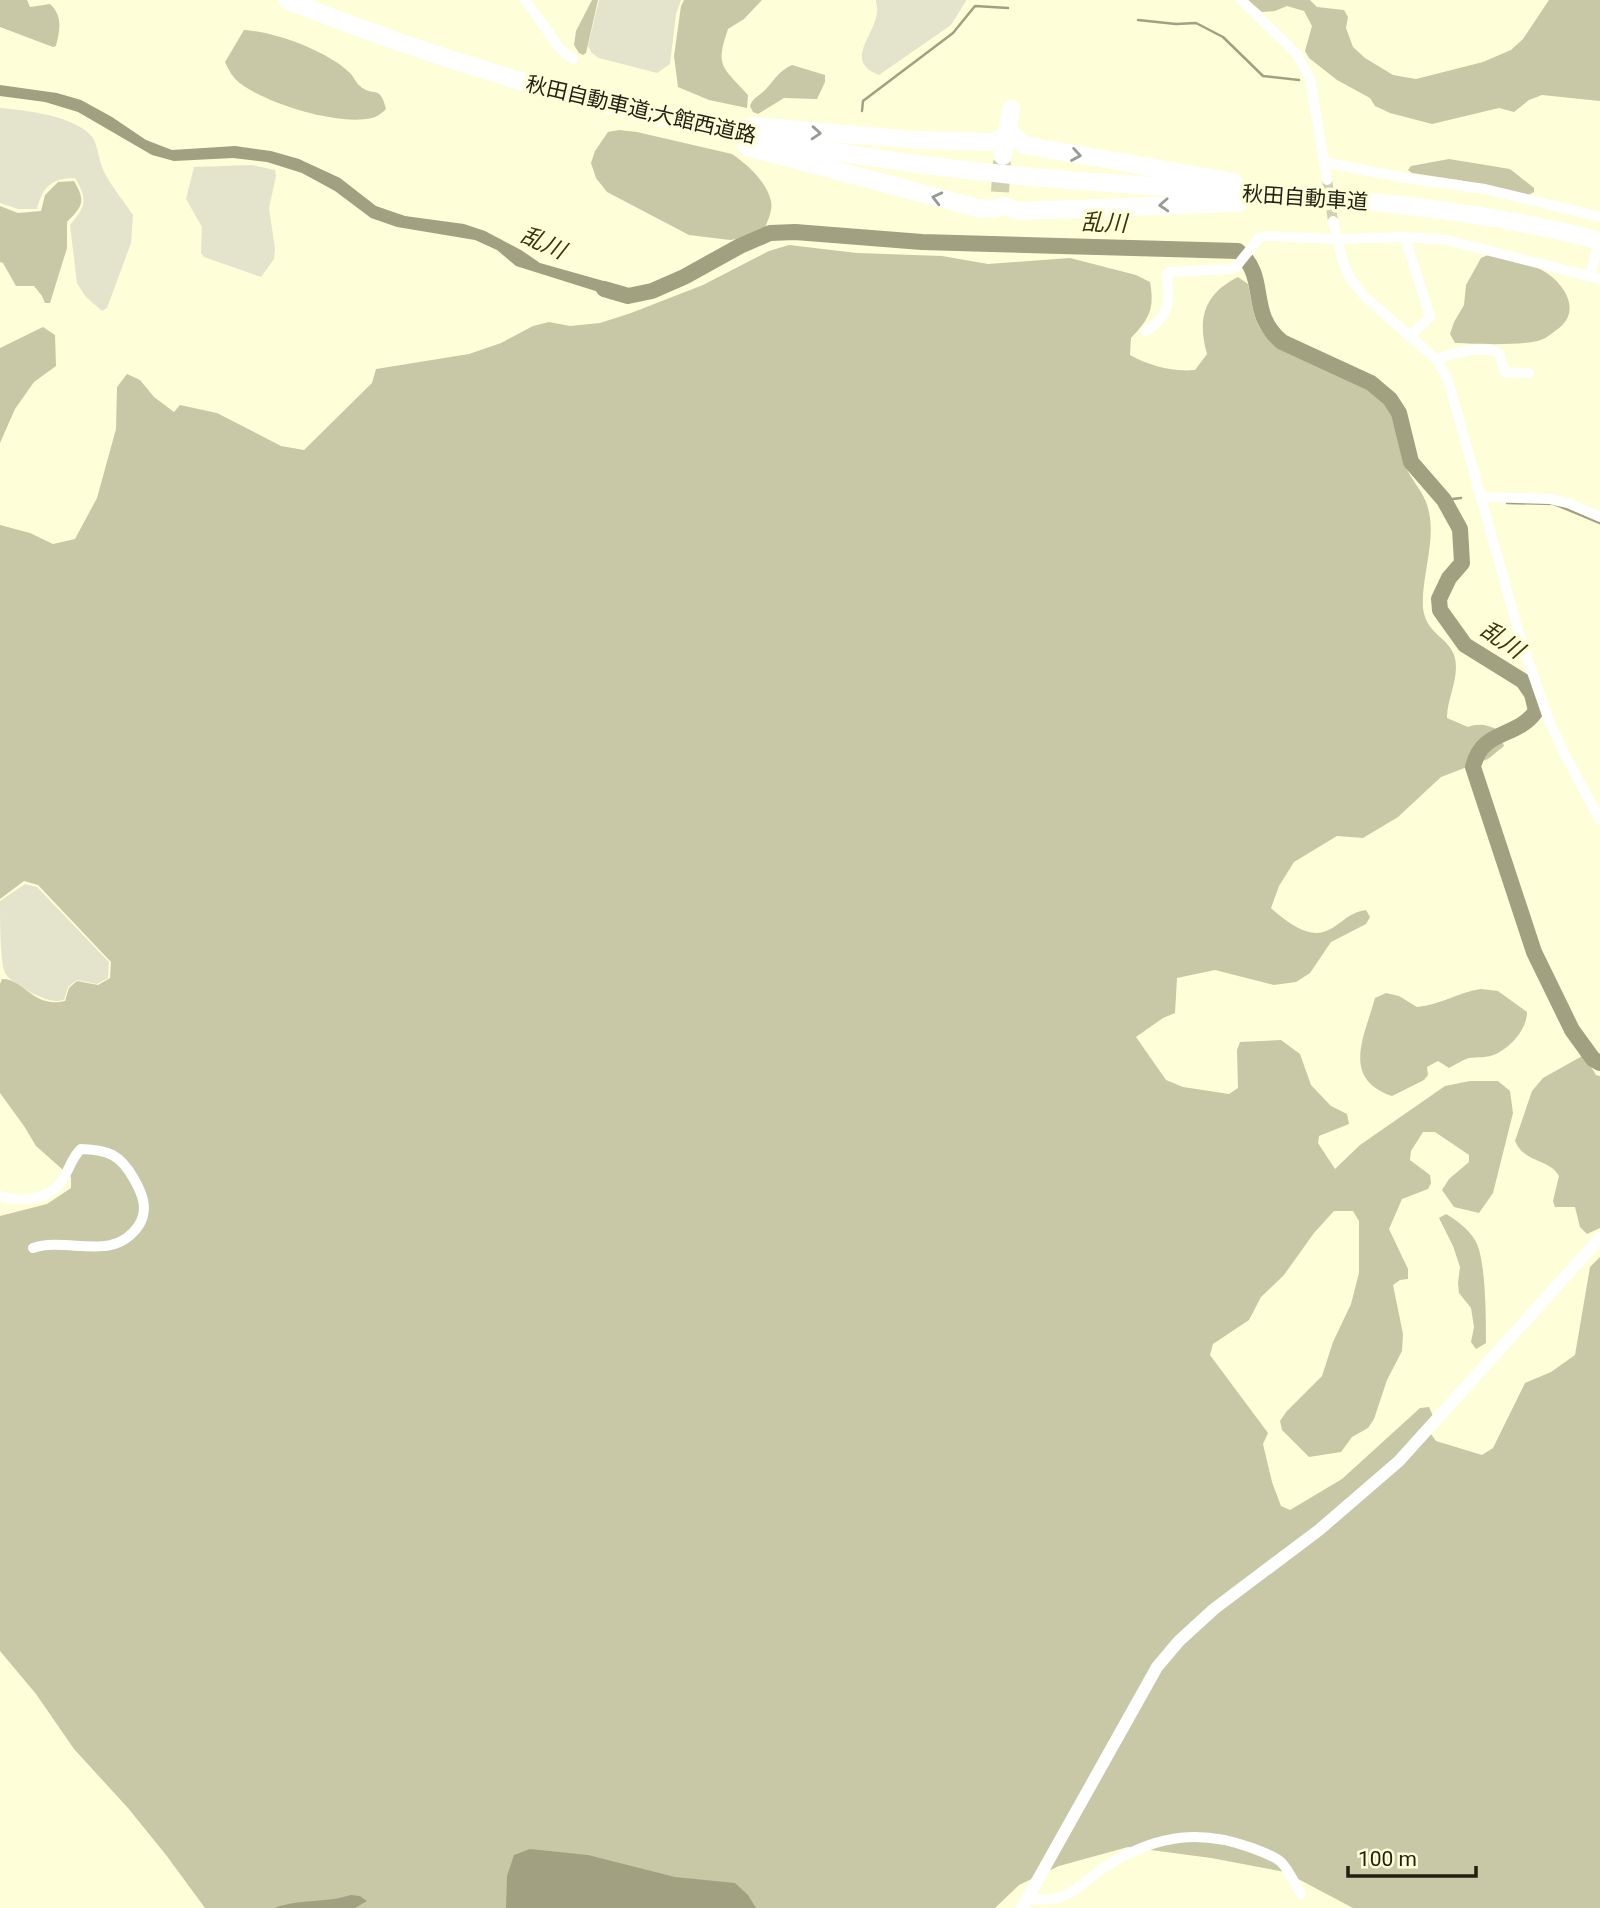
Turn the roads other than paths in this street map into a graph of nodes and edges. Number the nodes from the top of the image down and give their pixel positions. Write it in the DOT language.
graph roads {
  1 [pos="288,0"];
  2 [pos="526,0"];
  3 [pos="1241,0"];
  4 [pos="573,59"];
  5 [pos="603,104"];
  6 [pos="1013,109"];
  7 [pos="1010,135"];
  8 [pos="1007,156"];
  9 [pos="1324,162"];
  10 [pos="1007,174"];
  11 [pos="1327,180"];
  12 [pos="1379,203"];
  13 [pos="1600,217"];
  14 [pos="1333,220"];
  15 [pos="1405,237"];
  16 [pos="1337,239"];
  17 [pos="1598,245"];
  18 [pos="1595,278"];
  19 [pos="1146,331"];
  20 [pos="1410,336"];
  21 [pos="1436,359"];
  22 [pos="1529,373"];
  23 [pos="1482,497"];
  24 [pos="1600,517"];
  25 [pos="1600,820"];
  26 [pos="0,1196"];
  27 [pos="1600,1238"];
  28 [pos="33,1248"];
  29 [pos="1301,1894"];
  30 [pos="1025,1904"];
  1 -- 5 [label="highway, 秋田自動車道;大館西道路"];
  2 -- 4 [label="street"];
  3 -- 9 [label="street"];
  5 -- 7 [label="highway, one-way"];
  5 -- 10 [label="highway, 秋田自動車道;大館西道路"];
  12 -- 5 [label="highway, one-way"];
  6 -- 7 [label="highway"];
  7 -- 8 [label="highway"];
  7 -- 12 [label="highway, one-way"];
  9 -- 11 [label="street"];
  9 -- 13 [label="street"];
  10 -- 12 [label="highway, 秋田自動車道"];
  12 -- 17 [label="highway, 秋田自動車道"];
  14 -- 16 [label="street"];
  15 -- 16 [label="street"];
  15 -- 18 [label="street"];
  15 -- 20 [label="street"];
  16 -- 19 [label="street"];
  16 -- 20 [label="street"];
  17 -- 18 [label="street"];
  20 -- 21 [label="street"];
  21 -- 22 [label="street"];
  21 -- 23 [label="street"];
  23 -- 24 [label="street"];
  23 -- 25 [label="street"];
  26 -- 28 [label="street"];
  27 -- 30 [label="street"];
  29 -- 30 [label="street"];
}
